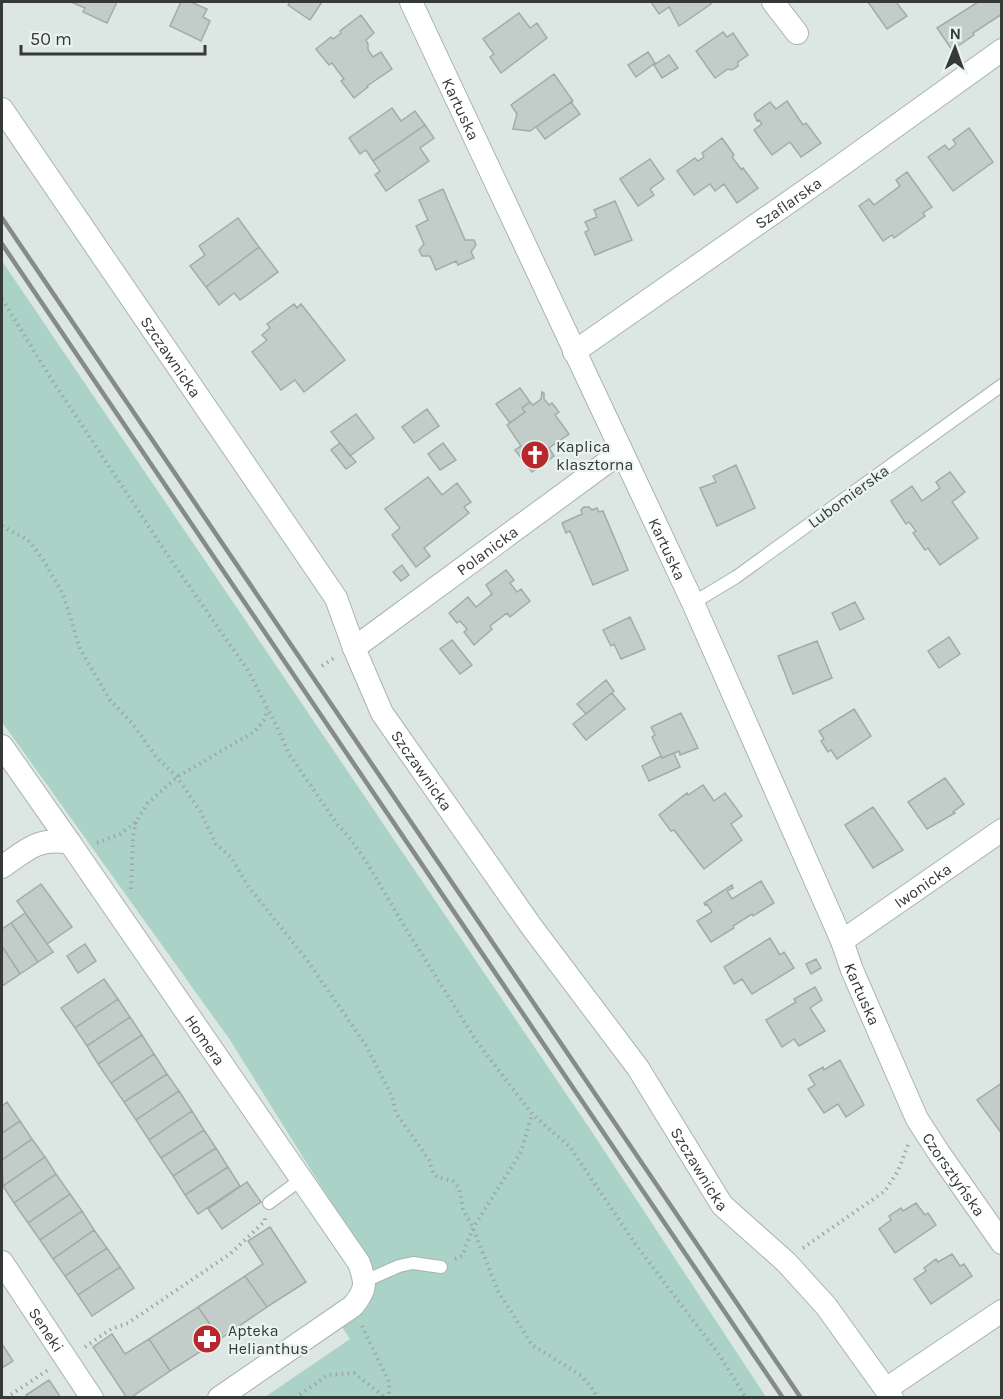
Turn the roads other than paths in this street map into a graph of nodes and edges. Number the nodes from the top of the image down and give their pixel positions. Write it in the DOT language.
graph roads {
  1 [pos="411,2"];
  2 [pos="773,2"];
  3 [pos="797,33"];
  4 [pos="1002,50"];
  5 [pos="2,109"];
  6 [pos="574,352"];
  7 [pos="1002,385"];
  8 [pos="621,452"];
  9 [pos="693,603"];
  10 [pos="354,648"];
  11 [pos="2,746"];
  12 [pos="1002,830"];
  13 [pos="74,848"];
  14 [pos="2,867"];
  15 [pos="842,941"];
  16 [pos="914,1111"];
  17 [pos="303,1178"];
  18 [pos="269,1203"];
  19 [pos="1002,1243"];
  20 [pos="2,1262"];
  21 [pos="441,1267"];
  22 [pos="362,1272"];
  23 [pos="1002,1311"];
  24 [pos="889,1393"];
  25 [pos="92,1398"];
  26 [pos="219,1398"];
  1 -- 6 [label="street, Kartuska"];
  2 -- 3 [label="street"];
  4 -- 6 [label="street, Szaflarska"];
  5 -- 10 [label="street, Szczawnicka"];
  6 -- 8 [label="street, Kartuska"];
  7 -- 9 [label="lane, Lubomierska"];
  8 -- 9 [label="street, Kartuska"];
  8 -- 10 [label="street, Polanicka"];
  9 -- 15 [label="street, Kartuska"];
  10 -- 24 [label="street, Szczawnicka"];
  11 -- 13 [label="street, Homera"];
  12 -- 15 [label="street, Iwonicka"];
  13 -- 14 [label="street"];
  13 -- 17 [label="street, Homera"];
  15 -- 16 [label="street, Kartuska"];
  16 -- 19 [label="street, Czorsztyńska"];
  17 -- 18 [label="lane"];
  17 -- 22 [label="street, Homera"];
  20 -- 25 [label="street, Seneki"];
  21 -- 22 [label="lane"];
  22 -- 26 [label="street"];
  23 -- 24 [label="street"];
}
